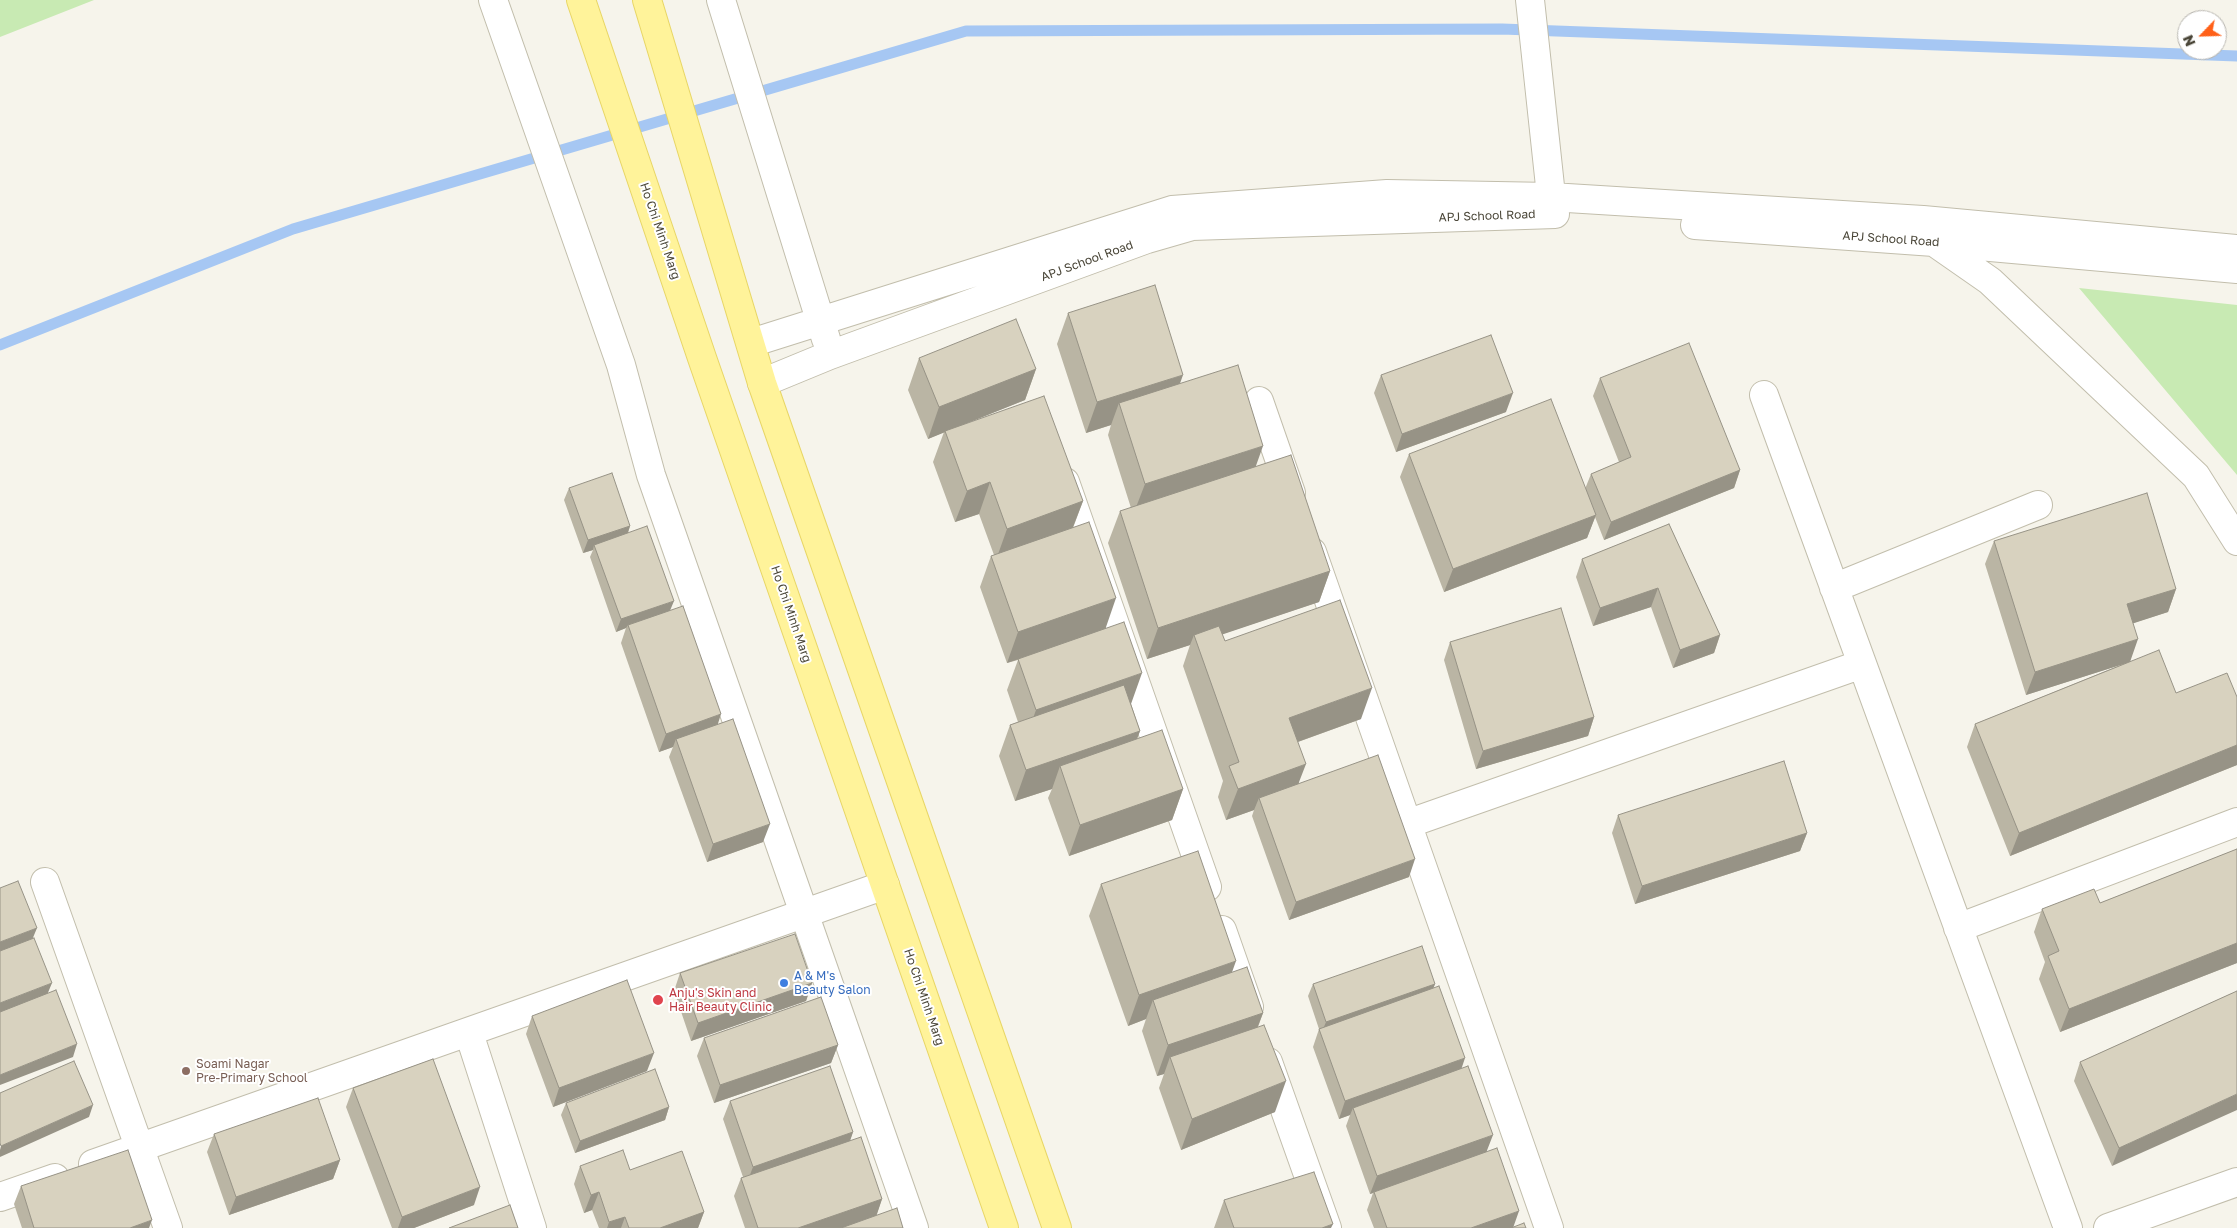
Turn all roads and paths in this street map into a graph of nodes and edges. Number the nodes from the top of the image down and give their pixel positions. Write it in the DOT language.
graph roads {
  1 [pos="493,0"];
  2 [pos="582,0"];
  3 [pos="647,0"];
  4 [pos="721,0"];
  5 [pos="1530,0"];
  6 [pos="1552,206"];
  7 [pos="1934,242"];
  8 [pos="2237,248"];
  9 [pos="2237,268"];
  10 [pos="822,320"];
  11 [pos="750,344"];
  12 [pos="830,354"];
  13 [pos="762,383"];
  14 [pos="1764,395"];
  15 [pos="1259,401"];
  16 [pos="1058,462"];
  17 [pos="2038,505"];
  18 [pos="2237,541"];
  19 [pos="1834,588"];
  20 [pos="1862,664"];
  21 [pos="2237,822"];
  22 [pos="1407,824"];
  23 [pos="45,882"];
  24 [pos="885,885"];
  25 [pos="805,914"];
  26 [pos="1958,928"];
  27 [pos="469,1032"];
  28 [pos="139,1148"];
  29 [pos="2237,1182"];
  30 [pos="0,1197"];
  31 [pos="168,1228"];
  32 [pos="532,1228"];
  33 [pos="914,1228"];
  34 [pos="1004,1228"];
  35 [pos="1057,1228"];
  36 [pos="1327,1228"];
  37 [pos="1549,1228"];
  38 [pos="2068,1228"];
  39 [pos="2108,1228"];
  1 -- 25 [label="street"];
  2 -- 24 [label="main road, Ho Chi Minh Marg"];
  3 -- 11 [label="main road"];
  4 -- 10 [label="street"];
  5 -- 6 [label="street"];
  6 -- 7 [label="street, APJ School Road"];
  6 -- 8 [label="street"];
  6 -- 10 [label="street"];
  6 -- 12 [label="street, APJ School Road"];
  7 -- 9 [label="street, APJ School Road"];
  7 -- 18 [label="street"];
  10 -- 11 [label="street"];
  10 -- 12 [label="street"];
  11 -- 13 [label="main road"];
  12 -- 13 [label="street, APJ School Road"];
  13 -- 35 [label="main road"];
  14 -- 19 [label="street"];
  15 -- 22 [label="street"];
  16 -- 36 [label="street"];
  17 -- 19 [label="street"];
  19 -- 20 [label="street"];
  20 -- 22 [label="street"];
  20 -- 26 [label="street"];
  21 -- 26 [label="street"];
  22 -- 37 [label="street"];
  23 -- 28 [label="street"];
  24 -- 25 [label="street"];
  24 -- 34 [label="main road, Ho Chi Minh Marg"];
  25 -- 27 [label="street"];
  25 -- 33 [label="street"];
  26 -- 38 [label="street"];
  27 -- 28 [label="street"];
  27 -- 32 [label="street"];
  28 -- 30 [label="street"];
  28 -- 31 [label="street"];
  29 -- 39 [label="street"];
}
